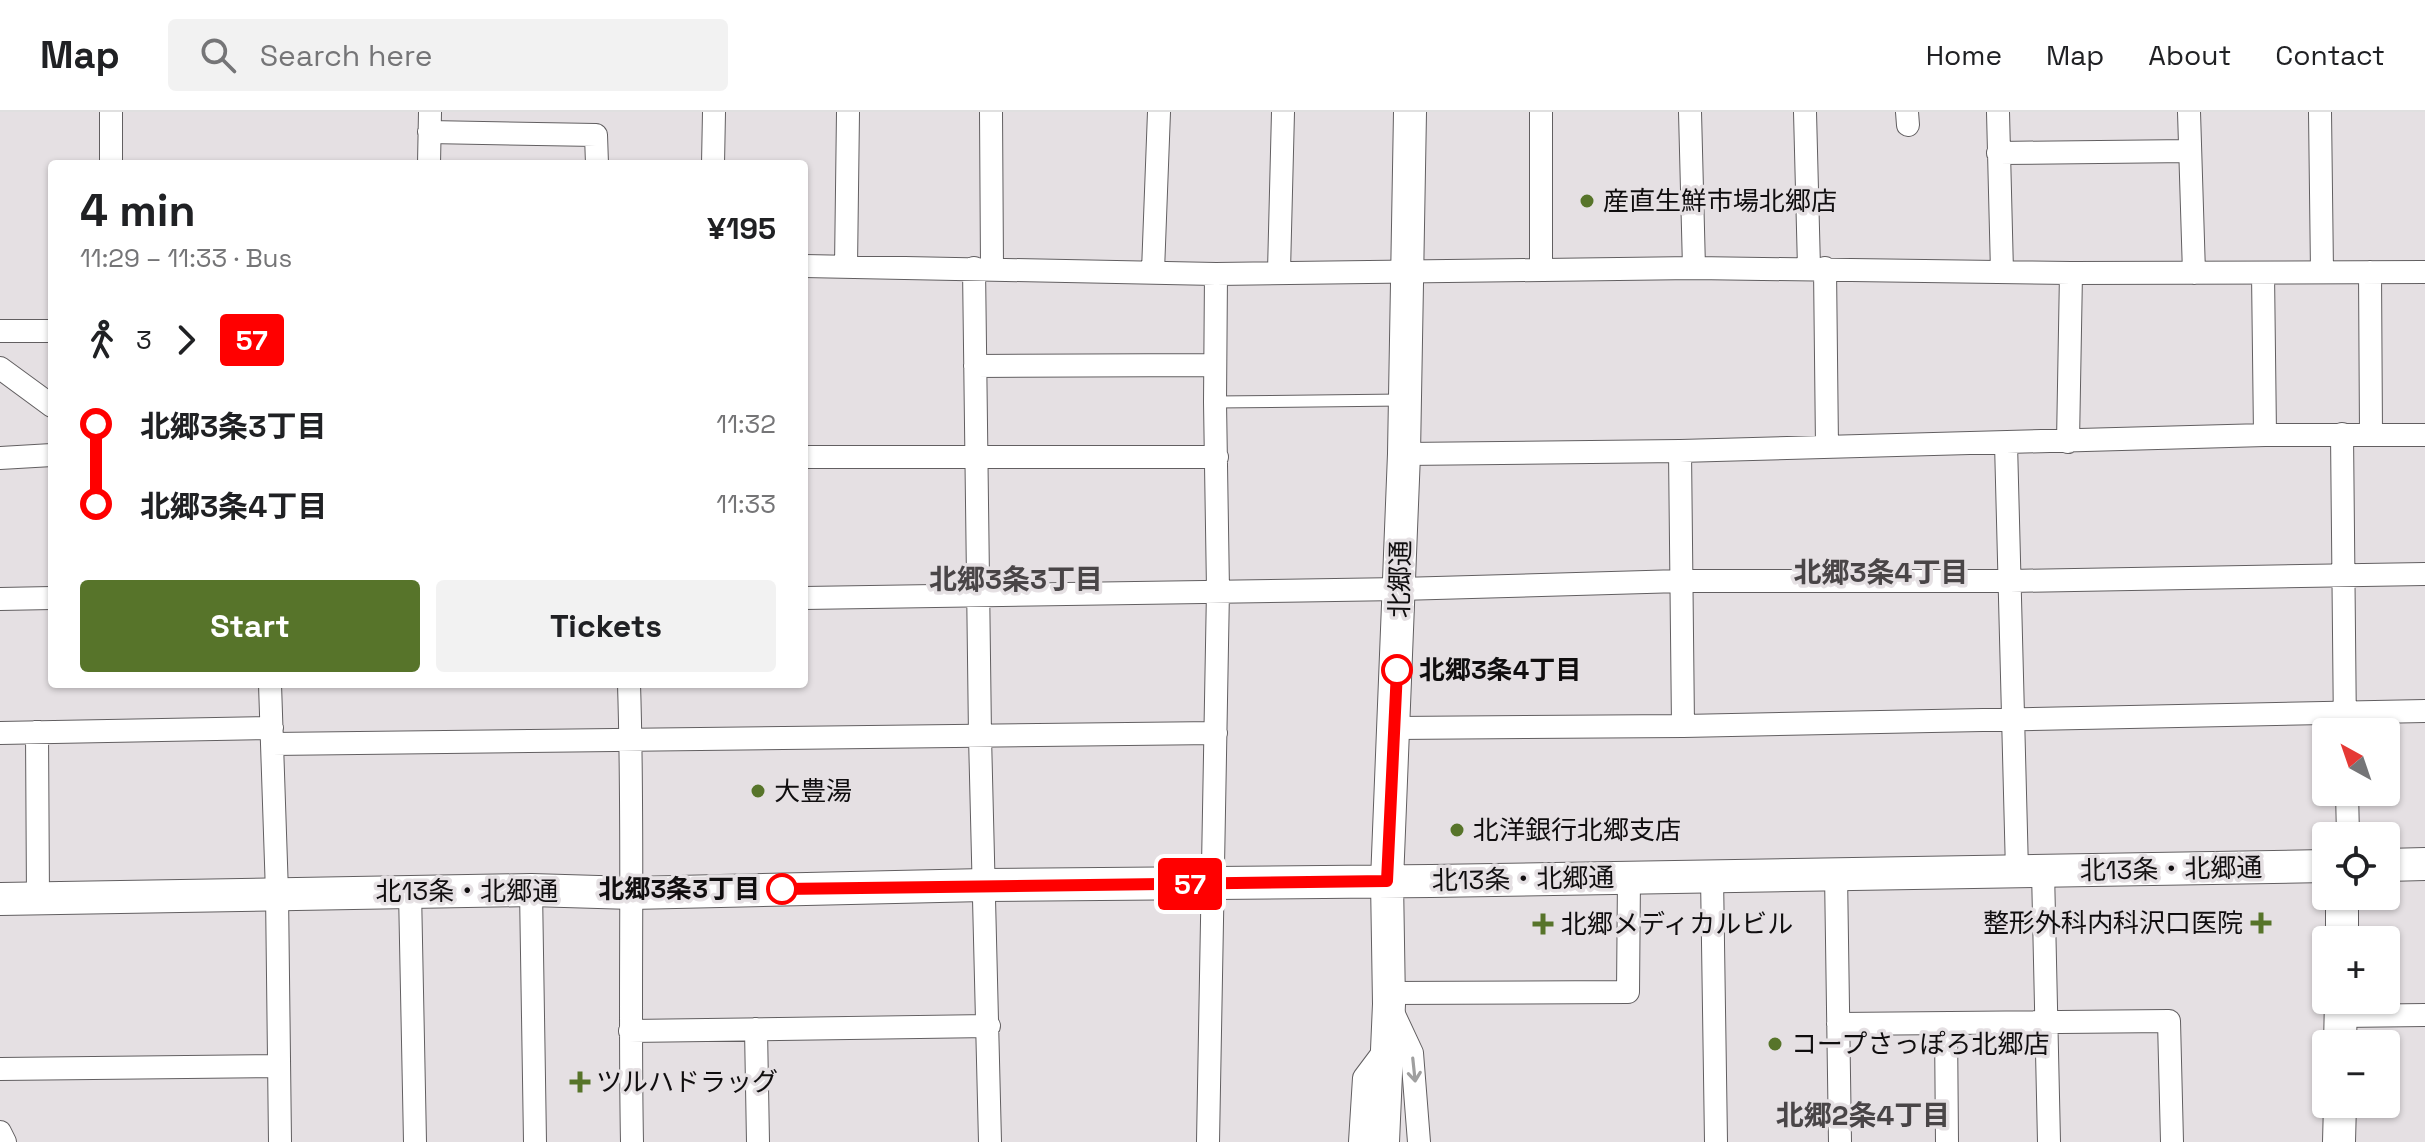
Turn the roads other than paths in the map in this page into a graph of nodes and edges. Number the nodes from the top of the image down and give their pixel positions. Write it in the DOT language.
graph roads {
  1 [pos="111,112"];
  2 [pos="714,112"];
  3 [pos="848,112"];
  4 [pos="991,112"];
  5 [pos="1159,112"];
  6 [pos="1283,112"];
  7 [pos="1410,112"];
  8 [pos="1541,112"];
  9 [pos="1690,112"];
  10 [pos="1805,112"];
  11 [pos="1998,112"];
  12 [pos="2189,112"];
  13 [pos="2320,112"];
  14 [pos="430,122"];
  15 [pos="2190,151"];
  16 [pos="1998,153"];
  17 [pos="111,160"];
  18 [pos="429,160"];
  19 [pos="597,160"];
  20 [pos="713,160"];
  21 [pos="808,266"];
  22 [pos="846,267"];
  23 [pos="983,268"];
  24 [pos="1541,268"];
  25 [pos="1694,268"];
  26 [pos="1817,268"];
  27 [pos="1153,271"];
  28 [pos="1279,271"];
  29 [pos="1407,271"];
  30 [pos="2002,272"];
  31 [pos="2322,272"];
  32 [pos="2370,272"];
  33 [pos="2425,272"];
  34 [pos="2071,273"];
  35 [pos="2194,273"];
  36 [pos="2263,273"];
  37 [pos="1216,274"];
  38 [pos="0,331"];
  39 [pos="48,331"];
  40 [pos="1215,365"];
  41 [pos="975,366"];
  42 [pos="0,368"];
  43 [pos="1404,400"];
  44 [pos="1215,402"];
  45 [pos="48,403"];
  46 [pos="2342,434"];
  47 [pos="2265,435"];
  48 [pos="2371,435"];
  49 [pos="2425,435"];
  50 [pos="2068,442"];
  51 [pos="2006,443"];
  52 [pos="1827,447"];
  53 [pos="1680,451"];
  54 [pos="1404,454"];
  55 [pos="48,455"];
  56 [pos="976,456"];
  57 [pos="808,457"];
  58 [pos="1217,457"];
  59 [pos="0,458"];
  60 [pos="2425,574"];
  61 [pos="2343,576"];
  62 [pos="1681,581"];
  63 [pos="2010,581"];
  64 [pos="1400,589"];
  65 [pos="1218,590"];
  66 [pos="977,594"];
  67 [pos="48,598"];
  68 [pos="808,598"];
  69 [pos="0,599"];
  70 [pos="270,688"];
  71 [pos="629,688"];
  72 [pos="2425,711"];
  73 [pos="2014,718"];
  74 [pos="2345,718"];
  75 [pos="2374,718"];
  76 [pos="2312,722"];
  77 [pos="1683,726"];
  78 [pos="1395,728"];
  79 [pos="37,732"];
  80 [pos="0,733"];
  81 [pos="1216,733"];
  82 [pos="272,736"];
  83 [pos="980,736"];
  84 [pos="631,740"];
  85 [pos="2425,864"];
  86 [pos="2400,865"];
  87 [pos="2312,866"];
  88 [pos="2030,871"];
  89 [pos="1836,873"];
  90 [pos="1712,876"];
  91 [pos="1629,877"];
  92 [pos="1387,881"];
  93 [pos="1215,884"];
  94 [pos="984,885"];
  95 [pos="531,890"];
  96 [pos="410,891"];
  97 [pos="277,893"];
  98 [pos="632,893"];
  99 [pos="38,898"];
  100 [pos="0,899"];
  101 [pos="1389,998"];
  102 [pos="2425,1015"];
  103 [pos="2341,1020"];
  104 [pos="2046,1023"];
  105 [pos="1838,1024"];
  106 [pos="1946,1024"];
  107 [pos="989,1026"];
  108 [pos="756,1029"];
  109 [pos="630,1031"];
  110 [pos="1388,1046"];
  111 [pos="279,1066"];
  112 [pos="0,1069"];
  113 [pos="2340,1118"];
  114 [pos="0,1132"];
  115 [pos="5,1142"];
  116 [pos="280,1142"];
  117 [pos="415,1142"];
  118 [pos="535,1142"];
  119 [pos="632,1142"];
  120 [pos="758,1142"];
  121 [pos="990,1142"];
  122 [pos="1208,1142"];
  123 [pos="1360,1142"];
  124 [pos="1383,1142"];
  125 [pos="1419,1142"];
  126 [pos="1716,1142"];
  127 [pos="1840,1142"];
  128 [pos="1947,1142"];
  129 [pos="2049,1142"];
  130 [pos="2172,1142"];
  131 [pos="2339,1142"];
  1 -- 17 [label="street"];
  2 -- 20 [label="street"];
  3 -- 22 [label="street"];
  4 -- 23 [label="street"];
  5 -- 27 [label="street"];
  6 -- 28 [label="street"];
  7 -- 29 [label="main road, 北郷通"];
  8 -- 24 [label="street"];
  9 -- 25 [label="street"];
  10 -- 26 [label="street"];
  11 -- 16 [label="street"];
  12 -- 15 [label="street"];
  13 -- 31 [label="street"];
  14 -- 18 [label="street"];
  14 -- 19 [label="street"];
  15 -- 16 [label="street"];
  15 -- 35 [label="street"];
  16 -- 30 [label="street"];
  21 -- 22 [label="street"];
  22 -- 23 [label="street"];
  23 -- 27 [label="street"];
  23 -- 41 [label="street"];
  24 -- 25 [label="street"];
  24 -- 29 [label="street"];
  25 -- 26 [label="street"];
  26 -- 30 [label="street"];
  26 -- 52 [label="street"];
  27 -- 37 [label="street"];
  28 -- 29 [label="street"];
  28 -- 37 [label="street"];
  29 -- 43 [label="main road, 北郷通"];
  30 -- 34 [label="street"];
  31 -- 32 [label="street"];
  31 -- 36 [label="street"];
  32 -- 33 [label="street"];
  32 -- 48 [label="street"];
  34 -- 35 [label="street"];
  34 -- 50 [label="street"];
  35 -- 36 [label="street"];
  36 -- 47 [label="street"];
  37 -- 40 [label="street"];
  38 -- 39 [label="street"];
  40 -- 41 [label="street"];
  40 -- 44 [label="street"];
  41 -- 56 [label="street"];
  42 -- 45 [label="street"];
  43 -- 44 [label="lane"];
  43 -- 54 [label="main road, 北郷通"];
  44 -- 58 [label="street"];
  46 -- 47 [label="street"];
  46 -- 48 [label="street"];
  46 -- 61 [label="street"];
  47 -- 50 [label="street"];
  48 -- 49 [label="street"];
  50 -- 51 [label="street"];
  51 -- 52 [label="street"];
  51 -- 63 [label="street"];
  52 -- 53 [label="street"];
  53 -- 54 [label="street"];
  53 -- 62 [label="street"];
  54 -- 64 [label="main road, 北郷通"];
  55 -- 59 [label="street"];
  56 -- 57 [label="street"];
  56 -- 58 [label="street"];
  56 -- 66 [label="street"];
  58 -- 65 [label="street"];
  60 -- 61 [label="street"];
  61 -- 63 [label="street"];
  61 -- 74 [label="street"];
  62 -- 63 [label="street"];
  62 -- 64 [label="street"];
  62 -- 77 [label="street"];
  63 -- 73 [label="street"];
  64 -- 65 [label="street"];
  64 -- 78 [label="main road, 北郷通"];
  65 -- 66 [label="street"];
  65 -- 81 [label="street"];
  66 -- 68 [label="street"];
  66 -- 83 [label="street"];
  67 -- 69 [label="street"];
  70 -- 82 [label="street"];
  71 -- 84 [label="street"];
  72 -- 75 [label="street"];
  73 -- 76 [label="street"];
  73 -- 77 [label="street"];
  73 -- 88 [label="street"];
  77 -- 78 [label="street"];
  78 -- 92 [label="main road, 北郷通"];
  79 -- 80 [label="street"];
  79 -- 82 [label="street"];
  79 -- 99 [label="street"];
  81 -- 83 [label="street"];
  81 -- 93 [label="street"];
  82 -- 84 [label="street"];
  82 -- 97 [label="street"];
  83 -- 84 [label="street"];
  83 -- 94 [label="street"];
  84 -- 98 [label="street"];
  85 -- 86 [label="main road"];
  87 -- 88 [label="main road, 北13条・北郷通"];
  88 -- 89 [label="main road, 北13条・北郷通"];
  88 -- 104 [label="street"];
  89 -- 90 [label="main road, 北13条・北郷通"];
  89 -- 105 [label="street"];
  90 -- 91 [label="main road, 北13条・北郷通"];
  90 -- 126 [label="street"];
  91 -- 92 [label="main road, 北13条・北郷通"];
  91 -- 101 [label="street"];
  92 -- 93 [label="main road, 北13条・北郷通"];
  92 -- 101 [label="main road, 北郷通"];
  93 -- 94 [label="main road, 北13条・北郷通"];
  93 -- 122 [label="street"];
  94 -- 98 [label="main road, 北13条・北郷通"];
  94 -- 107 [label="street"];
  95 -- 96 [label="main road, 北13条・北郷通"];
  95 -- 98 [label="main road, 北13条・北郷通"];
  95 -- 118 [label="street"];
  96 -- 97 [label="main road, 北13条・北郷通"];
  96 -- 117 [label="street"];
  97 -- 99 [label="main road, 北13条・北郷通"];
  97 -- 111 [label="street"];
  98 -- 109 [label="street"];
  99 -- 100 [label="main road, 北13条・北郷通"];
  101 -- 110 [label="main road, 北郷通"];
  101 -- 125 [label="street, one-way"];
  102 -- 103 [label="street"];
  104 -- 106 [label="street"];
  104 -- 129 [label="street"];
  104 -- 130 [label="street"];
  105 -- 106 [label="street"];
  105 -- 127 [label="street"];
  106 -- 128 [label="street"];
  107 -- 108 [label="street"];
  107 -- 121 [label="street"];
  108 -- 109 [label="street"];
  108 -- 120 [label="street"];
  109 -- 119 [label="street"];
  110 -- 123 [label="street"];
  110 -- 124 [label="main road, 北郷通"];
  111 -- 112 [label="street"];
  111 -- 116 [label="street"];
  113 -- 131 [label="main road"];
  114 -- 115 [label="street"];
}
